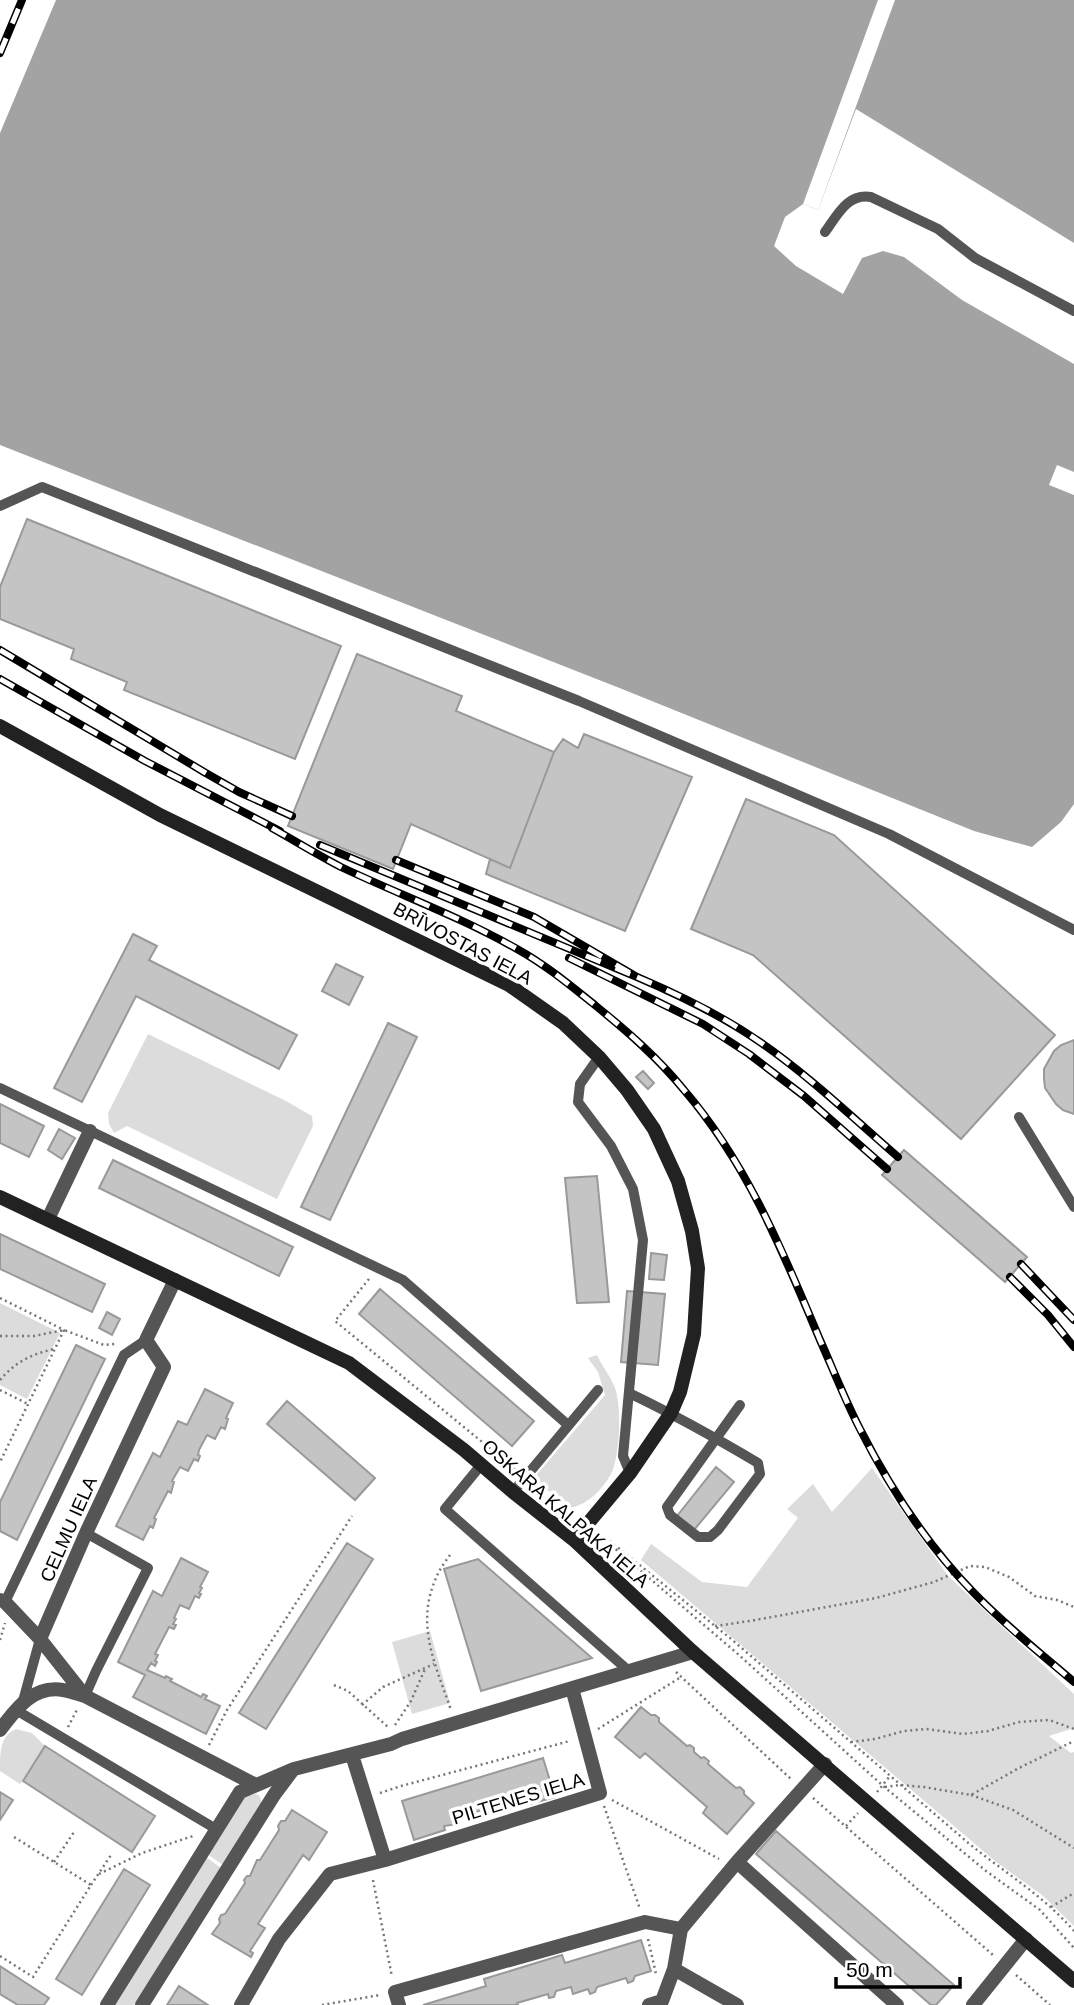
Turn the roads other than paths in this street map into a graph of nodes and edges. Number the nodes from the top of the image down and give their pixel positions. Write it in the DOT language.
graph roads {
  1 [pos="825,232"];
  2 [pos="1074,311"];
  3 [pos="0,506"];
  4 [pos="0,726"];
  5 [pos="1074,930"];
  6 [pos="599,1057"];
  7 [pos="0,1087"];
  8 [pos="1019,1117"];
  9 [pos="90,1131"];
  10 [pos="0,1197"];
  11 [pos="1074,1207"];
  12 [pos="48,1219"];
  13 [pos="175,1280"];
  14 [pos="146,1340"];
  15 [pos="598,1390"];
  16 [pos="629,1393"];
  17 [pos="740,1405"];
  18 [pos="671,1413"];
  19 [pos="568,1425"];
  20 [pos="716,1438"];
  21 [pos="481,1465"];
  22 [pos="630,1473"];
  23 [pos="513,1492"];
  24 [pos="86,1534"];
  25 [pos="574,1539"];
  26 [pos="3,1601"];
  27 [pos="40,1639"];
  28 [pos="693,1652"];
  29 [pos="630,1672"];
  30 [pos="572,1688"];
  31 [pos="85,1696"];
  32 [pos="19,1705"];
  33 [pos="0,1730"];
  34 [pos="352,1755"];
  35 [pos="825,1764"];
  36 [pos="294,1769"];
  37 [pos="254,1784"];
  38 [pos="216,1829"];
  39 [pos="385,1860"];
  40 [pos="737,1862"];
  41 [pos="681,1928"];
  42 [pos="1026,1939"];
  43 [pos="674,1969"];
  44 [pos="1074,1981"];
  45 [pos="397,1999"];
  46 [pos="658,2004"];
  47 [pos="107,2005"];
  48 [pos="142,2005"];
  49 [pos="241,2005"];
  50 [pos="737,2005"];
  51 [pos="897,2005"];
  52 [pos="973,2005"];
  1 -- 2 [label="lane"];
  3 -- 5 [label="lane"];
  4 -- 6 [label="main road, BRĪVOSTAS IELA"];
  6 -- 16 [label="lane"];
  6 -- 18 [label="main road, BRĪVOSTAS IELA"];
  7 -- 9 [label="lane"];
  8 -- 11 [label="lane"];
  9 -- 12 [label="street"];
  9 -- 19 [label="lane"];
  10 -- 12 [label="main road, OSKARA KALPAKA IELA"];
  12 -- 13 [label="main road, OSKARA KALPAKA IELA"];
  13 -- 14 [label="street"];
  13 -- 21 [label="main road, OSKARA KALPAKA IELA"];
  14 -- 24 [label="street, CELMU IELA"];
  14 -- 26 [label="lane"];
  15 -- 19 [label="lane"];
  16 -- 18 [label="lane"];
  16 -- 22 [label="lane"];
  17 -- 20 [label="lane"];
  18 -- 20 [label="lane"];
  18 -- 22 [label="main road, BRĪVOSTAS IELA"];
  19 -- 23 [label="lane"];
  20 -- 20 [label="lane"];
  21 -- 23 [label="main road, OSKARA KALPAKA IELA"];
  21 -- 29 [label="lane"];
  22 -- 25 [label="main road, BRĪVOSTAS IELA"];
  23 -- 25 [label="main road, OSKARA KALPAKA IELA"];
  24 -- 27 [label="street, CELMU IELA"];
  24 -- 31 [label="lane"];
  25 -- 28 [label="main road, OSKARA KALPAKA IELA"];
  26 -- 27 [label="street"];
  27 -- 31 [label="street"];
  27 -- 32 [label="lane"];
  28 -- 29 [label="street"];
  28 -- 35 [label="main road, OSKARA KALPAKA IELA"];
  29 -- 30 [label="street"];
  30 -- 34 [label="street"];
  30 -- 39 [label="street, PILTENES IELA"];
  31 -- 32 [label="street"];
  31 -- 37 [label="street"];
  32 -- 33 [label="street"];
  32 -- 38 [label="lane"];
  34 -- 36 [label="street"];
  34 -- 39 [label="street"];
  35 -- 40 [label="street"];
  35 -- 42 [label="main road, OSKARA KALPAKA IELA"];
  36 -- 37 [label="street"];
  36 -- 48 [label="street"];
  37 -- 38 [label="street"];
  38 -- 47 [label="street"];
  39 -- 49 [label="street, PILTENES IELA"];
  40 -- 41 [label="street"];
  40 -- 51 [label="street"];
  41 -- 43 [label="street"];
  41 -- 45 [label="street"];
  42 -- 44 [label="main road, OSKARA KALPAKA IELA"];
  42 -- 52 [label="street"];
  43 -- 46 [label="street"];
  43 -- 50 [label="street"];
}
